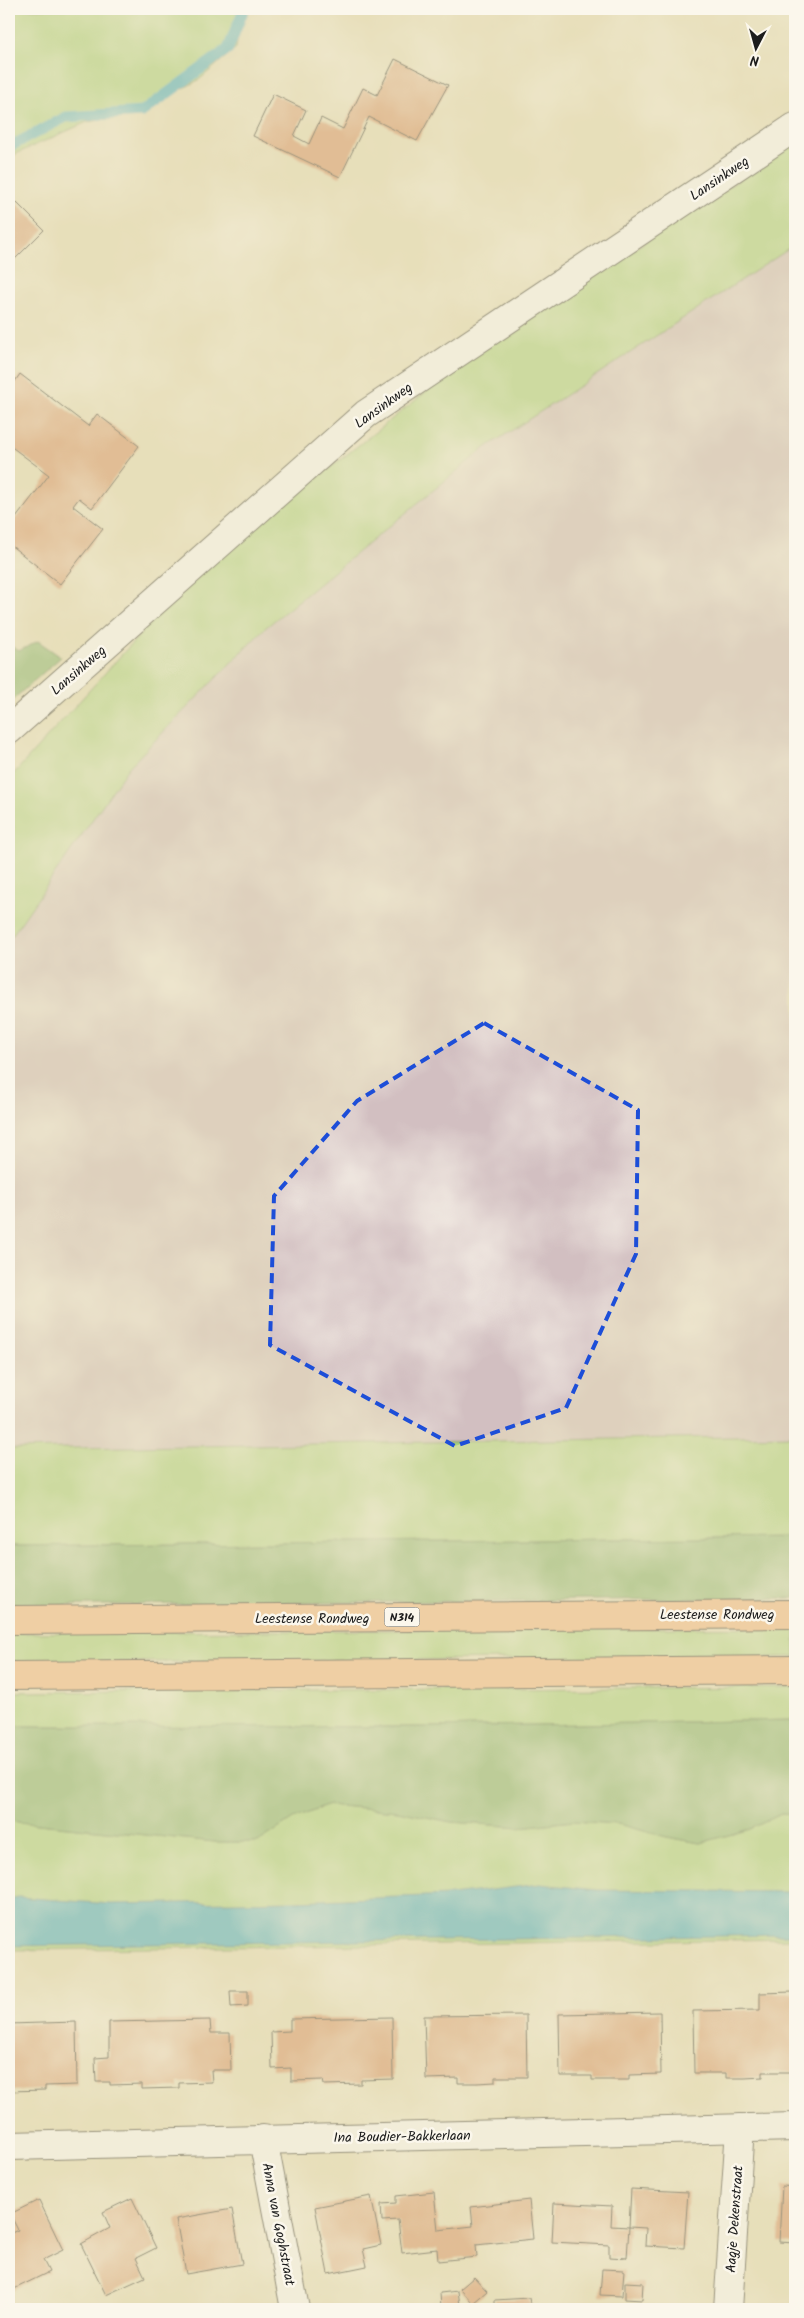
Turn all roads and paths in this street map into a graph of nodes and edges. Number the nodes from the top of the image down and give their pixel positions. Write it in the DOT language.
graph roads {
  1 [pos="795,127"];
  2 [pos="9,730"];
  3 [pos="795,1614"];
  4 [pos="9,1620"];
  5 [pos="795,1670"];
  6 [pos="9,1676"];
  7 [pos="795,2127"];
  8 [pos="740,2128"];
  9 [pos="263,2139"];
  10 [pos="9,2146"];
  11 [pos="295,2309"];
  12 [pos="728,2309"];
  1 -- 2 [label="street, Lansinkweg"];
  3 -- 4 [label="main road, Leestense Rondweg / N314"];
  5 -- 6 [label="main road"];
  7 -- 8 [label="street, Ina Boudier-Bakkerlaan"];
  8 -- 9 [label="street, Ina Boudier-Bakkerlaan"];
  8 -- 12 [label="street, Aagje Dekenstraat"];
  9 -- 10 [label="street, Ina Boudier-Bakkerlaan"];
  9 -- 11 [label="street, Anna van Goghstraat"];
}
